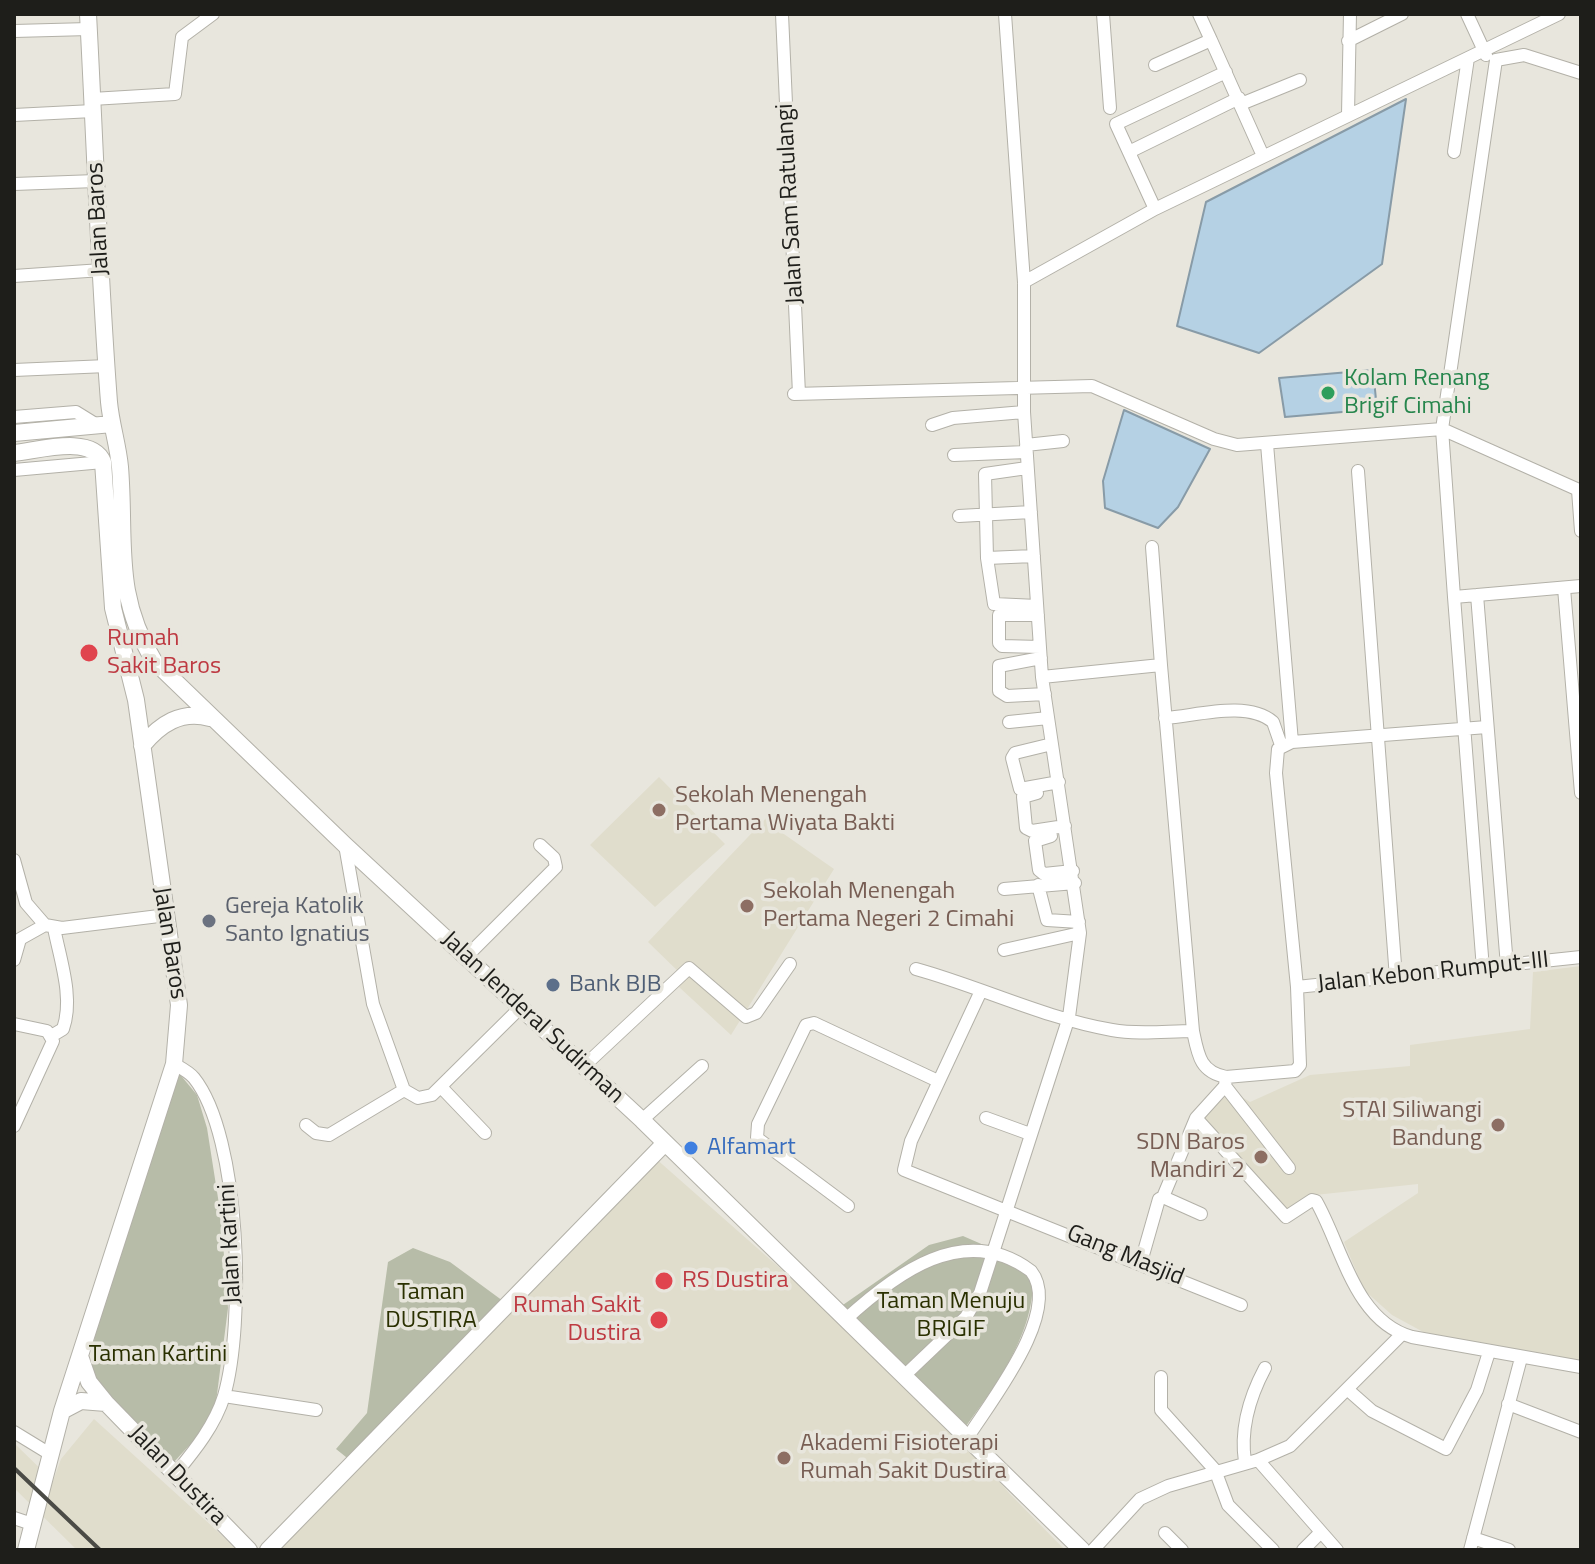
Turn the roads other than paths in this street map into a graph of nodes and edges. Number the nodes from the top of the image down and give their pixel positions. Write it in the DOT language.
graph roads {
  1 [pos="213,14"];
  2 [pos="782,14"];
  3 [pos="1005,14"];
  4 [pos="1103,14"];
  5 [pos="1199,14"];
  6 [pos="1350,14"];
  7 [pos="1402,14"];
  8 [pos="1467,14"];
  9 [pos="1559,14"];
  10 [pos="88,22"];
  11 [pos="14,31"];
  12 [pos="1211,40"];
  13 [pos="1348,41"];
  14 [pos="1482,51"];
  15 [pos="1468,58"];
  16 [pos="1496,60"];
  17 [pos="1155,65"];
  18 [pos="1226,72"];
  19 [pos="1581,73"];
  20 [pos="1300,80"];
  21 [pos="1240,101"];
  22 [pos="93,105"];
  23 [pos="1110,108"];
  24 [pos="1348,114"];
  25 [pos="14,115"];
  26 [pos="1129,152"];
  27 [pos="1454,152"];
  28 [pos="1263,156"];
  29 [pos="96,181"];
  30 [pos="14,184"];
  31 [pos="1155,209"];
  32 [pos="102,270"];
  33 [pos="14,276"];
  34 [pos="1024,282"];
  35 [pos="14,358"];
  36 [pos="107,366"];
  37 [pos="14,370"];
  38 [pos="1023,387"];
  39 [pos="1024,412"];
  40 [pos="14,417"];
  41 [pos="104,425"];
  42 [pos="932,425"];
  43 [pos="1442,429"];
  44 [pos="14,433"];
  45 [pos="1063,441"];
  46 [pos="1267,444"];
  47 [pos="1026,449"];
  48 [pos="48,450"];
  49 [pos="14,453"];
  50 [pos="954,455"];
  51 [pos="103,462"];
  52 [pos="1027,468"];
  53 [pos="14,470"];
  54 [pos="1358,471"];
  55 [pos="1579,490"];
  56 [pos="1031,512"];
  57 [pos="986,514"];
  58 [pos="959,516"];
  59 [pos="1581,531"];
  60 [pos="1152,547"];
  61 [pos="1034,556"];
  62 [pos="987,558"];
  63 [pos="1581,586"];
  64 [pos="1564,588"];
  65 [pos="1477,595"];
  66 [pos="1454,597"];
  67 [pos="1037,610"];
  68 [pos="1040,652"];
  69 [pos="154,661"];
  70 [pos="1161,665"];
  71 [pos="132,676"];
  72 [pos="1042,677"];
  73 [pos="1045,694"];
  74 [pos="1048,718"];
  75 [pos="1165,718"];
  76 [pos="212,719"];
  77 [pos="1009,722"];
  78 [pos="1487,727"];
  79 [pos="1465,729"];
  80 [pos="1375,736"];
  81 [pos="1286,743"];
  82 [pos="1052,744"];
  83 [pos="142,746"];
  84 [pos="1059,785"];
  85 [pos="1581,793"];
  86 [pos="1066,830"];
  87 [pos="345,845"];
  88 [pos="540,845"];
  89 [pos="14,860"];
  90 [pos="1074,877"];
  91 [pos="1038,885"];
  92 [pos="1004,889"];
  93 [pos="20,902"];
  94 [pos="167,915"];
  95 [pos="50,926"];
  96 [pos="1080,927"];
  97 [pos="1004,950"];
  98 [pos="466,957"];
  99 [pos="1581,957"];
  100 [pos="14,960"];
  101 [pos="790,964"];
  102 [pos="1507,966"];
  103 [pos="916,969"];
  104 [pos="1483,969"];
  105 [pos="1396,978"];
  106 [pos="1297,987"];
  107 [pos="980,993"];
  108 [pos="521,1007"];
  109 [pos="1069,1017"];
  110 [pos="14,1024"];
  111 [pos="1193,1031"];
  112 [pos="53,1035"];
  113 [pos="174,1064"];
  114 [pos="584,1066"];
  115 [pos="702,1066"];
  116 [pos="938,1081"];
  117 [pos="1226,1081"];
  118 [pos="441,1087"];
  119 [pos="404,1090"];
  120 [pos="986,1118"];
  121 [pos="1196,1118"];
  122 [pos="642,1120"];
  123 [pos="306,1125"];
  124 [pos="14,1126"];
  125 [pos="485,1133"];
  126 [pos="1030,1134"];
  127 [pos="665,1143"];
  128 [pos="1289,1168"];
  129 [pos="1163,1197"];
  130 [pos="848,1206"];
  131 [pos="1007,1210"];
  132 [pos="1201,1214"];
  133 [pos="993,1252"];
  134 [pos="1141,1262"];
  135 [pos="1241,1305"];
  136 [pos="845,1320"];
  137 [pos="1402,1334"];
  138 [pos="1489,1352"];
  139 [pos="80,1356"];
  140 [pos="1525,1359"];
  141 [pos="1581,1367"];
  142 [pos="1265,1368"];
  143 [pos="1581,1374"];
  144 [pos="904,1376"];
  145 [pos="1161,1377"];
  146 [pos="1347,1389"];
  147 [pos="224,1396"];
  148 [pos="106,1403"];
  149 [pos="1508,1404"];
  150 [pos="316,1410"];
  151 [pos="62,1411"];
  152 [pos="14,1432"];
  153 [pos="1581,1432"];
  154 [pos="968,1437"];
  155 [pos="50,1454"];
  156 [pos="1252,1461"];
  157 [pos="1215,1470"];
  158 [pos="176,1473"];
  159 [pos="14,1518"];
  160 [pos="32,1524"];
  161 [pos="1321,1532"];
  162 [pos="1165,1533"];
  163 [pos="1471,1544"];
  164 [pos="26,1550"];
  165 [pos="249,1550"];
  166 [pos="268,1550"];
  167 [pos="1082,1550"];
  168 [pos="1093,1550"];
  169 [pos="1182,1550"];
  170 [pos="1273,1550"];
  171 [pos="1303,1550"];
  172 [pos="1337,1550"];
  173 [pos="1509,1550"];
  1 -- 22 [label="street"];
  2 -- 38 [label="street, Jalan Sam Ratulangi"];
  3 -- 34 [label="street"];
  4 -- 23 [label="street"];
  5 -- 12 [label="street"];
  6 -- 13 [label="street"];
  7 -- 13 [label="street"];
  8 -- 14 [label="street"];
  9 -- 14 [label="street"];
  10 -- 11 [label="street"];
  10 -- 22 [label="main road, Jalan Baros"];
  12 -- 17 [label="street"];
  12 -- 18 [label="street"];
  13 -- 24 [label="street"];
  14 -- 15 [label="street"];
  14 -- 16 [label="street"];
  15 -- 24 [label="street"];
  15 -- 27 [label="street"];
  16 -- 19 [label="street"];
  16 -- 43 [label="street"];
  18 -- 21 [label="street"];
  18 -- 26 [label="street"];
  20 -- 21 [label="street"];
  21 -- 26 [label="street"];
  21 -- 28 [label="street"];
  22 -- 25 [label="street"];
  22 -- 29 [label="main road, Jalan Baros"];
  24 -- 28 [label="street"];
  26 -- 31 [label="street"];
  28 -- 31 [label="street"];
  29 -- 30 [label="street"];
  29 -- 32 [label="main road, Jalan Baros"];
  31 -- 34 [label="street"];
  32 -- 33 [label="street"];
  32 -- 36 [label="main road, Jalan Baros"];
  34 -- 38 [label="street"];
  35 -- 37 [label="street"];
  36 -- 37 [label="street"];
  36 -- 41 [label="main road, Jalan Baros"];
  38 -- 39 [label="street"];
  38 -- 46 [label="street, Jalan Sam Ratulangi"];
  39 -- 42 [label="street"];
  39 -- 47 [label="street"];
  40 -- 41 [label="street"];
  41 -- 44 [label="main road"];
  41 -- 48 [label="main road"];
  41 -- 69 [label="main road, Jalan Jenderal Sudirman"];
  43 -- 46 [label="street, Jalan Sam Ratulangi"];
  43 -- 55 [label="street"];
  43 -- 66 [label="street"];
  45 -- 47 [label="street"];
  46 -- 81 [label="street"];
  47 -- 50 [label="street"];
  47 -- 52 [label="street"];
  48 -- 49 [label="main road"];
  48 -- 51 [label="main road"];
  51 -- 53 [label="street"];
  51 -- 71 [label="main road, Jalan Baros"];
  52 -- 56 [label="street"];
  52 -- 57 [label="street"];
  54 -- 80 [label="street"];
  55 -- 59 [label="street"];
  56 -- 57 [label="street"];
  56 -- 61 [label="street"];
  57 -- 58 [label="street"];
  57 -- 62 [label="street"];
  60 -- 70 [label="street"];
  61 -- 62 [label="street"];
  61 -- 67 [label="street"];
  62 -- 67 [label="street"];
  63 -- 64 [label="street"];
  64 -- 65 [label="street"];
  64 -- 85 [label="street"];
  65 -- 66 [label="street"];
  65 -- 78 [label="street"];
  66 -- 79 [label="street"];
  67 -- 68 [label="street"];
  67 -- 68 [label="street"];
  68 -- 72 [label="street"];
  68 -- 73 [label="street"];
  69 -- 71 [label="main road"];
  69 -- 76 [label="main road, Jalan Jenderal Sudirman"];
  70 -- 72 [label="street"];
  70 -- 75 [label="street"];
  71 -- 83 [label="main road, Jalan Baros"];
  72 -- 73 [label="street"];
  73 -- 74 [label="street"];
  74 -- 77 [label="street"];
  74 -- 82 [label="street"];
  75 -- 81 [label="street"];
  75 -- 111 [label="street"];
  76 -- 83 [label="main road"];
  76 -- 87 [label="main road, Jalan Jenderal Sudirman"];
  78 -- 79 [label="street"];
  78 -- 102 [label="street"];
  79 -- 80 [label="street"];
  79 -- 104 [label="street"];
  80 -- 81 [label="street"];
  80 -- 105 [label="street"];
  81 -- 106 [label="street"];
  82 -- 84 [label="street"];
  82 -- 84 [label="street"];
  83 -- 94 [label="main road, Jalan Baros"];
  84 -- 86 [label="street"];
  84 -- 86 [label="street"];
  86 -- 90 [label="street"];
  86 -- 90 [label="street"];
  87 -- 98 [label="main road, Jalan Jenderal Sudirman"];
  87 -- 119 [label="street"];
  88 -- 98 [label="street"];
  89 -- 93 [label="street"];
  90 -- 91 [label="street"];
  90 -- 96 [label="street"];
  91 -- 92 [label="street"];
  91 -- 96 [label="street"];
  93 -- 95 [label="street"];
  94 -- 95 [label="street"];
  94 -- 113 [label="main road, Jalan Baros"];
  95 -- 100 [label="street"];
  95 -- 112 [label="street"];
  96 -- 97 [label="street"];
  96 -- 109 [label="street"];
  98 -- 108 [label="main road, Jalan Jenderal Sudirman"];
  99 -- 102 [label="street, Jalan Kebon Rumput-III"];
  101 -- 114 [label="street"];
  102 -- 104 [label="street, Jalan Kebon Rumput-III"];
  103 -- 107 [label="street"];
  104 -- 105 [label="street, Jalan Kebon Rumput-III"];
  105 -- 106 [label="street, Jalan Kebon Rumput-III"];
  106 -- 117 [label="street, Jalan Kebon Rumput-III"];
  107 -- 109 [label="street"];
  107 -- 116 [label="street"];
  108 -- 114 [label="main road, Jalan Jenderal Sudirman"];
  108 -- 118 [label="street"];
  109 -- 111 [label="street"];
  109 -- 126 [label="street"];
  110 -- 112 [label="street"];
  111 -- 117 [label="street"];
  112 -- 124 [label="street"];
  113 -- 139 [label="main road, Jalan Baros"];
  113 -- 147 [label="street, Jalan Kartini"];
  114 -- 122 [label="main road, Jalan Jenderal Sudirman"];
  115 -- 122 [label="street"];
  116 -- 130 [label="street"];
  116 -- 131 [label="street, Gang Masjid"];
  117 -- 121 [label="street"];
  117 -- 128 [label="street"];
  118 -- 119 [label="street"];
  118 -- 125 [label="street"];
  119 -- 123 [label="street"];
  120 -- 126 [label="street"];
  121 -- 129 [label="street"];
  121 -- 137 [label="street"];
  122 -- 127 [label="main road, Jalan Jenderal Sudirman"];
  126 -- 131 [label="street"];
  127 -- 136 [label="main road, Jalan Jenderal Sudirman"];
  127 -- 166 [label="main road"];
  129 -- 132 [label="street"];
  129 -- 134 [label="street"];
  131 -- 133 [label="street"];
  131 -- 134 [label="street, Gang Masjid"];
  133 -- 136 [label="street"];
  133 -- 144 [label="street"];
  133 -- 154 [label="street"];
  134 -- 135 [label="street, Gang Masjid"];
  136 -- 144 [label="main road, Jalan Jenderal Sudirman"];
  137 -- 138 [label="street"];
  137 -- 146 [label="street"];
  138 -- 140 [label="street"];
  138 -- 146 [label="street"];
  139 -- 148 [label="main road, Jalan Dustira"];
  139 -- 151 [label="main road, Jalan Baros"];
  140 -- 141 [label="street"];
  140 -- 143 [label="street"];
  140 -- 149 [label="street"];
  142 -- 156 [label="street"];
  144 -- 154 [label="main road, Jalan Jenderal Sudirman"];
  145 -- 157 [label="street"];
  146 -- 156 [label="street"];
  147 -- 150 [label="street"];
  147 -- 158 [label="street, Jalan Kartini"];
  148 -- 151 [label="main road"];
  148 -- 158 [label="main road, Jalan Dustira"];
  149 -- 153 [label="street"];
  149 -- 163 [label="street"];
  151 -- 155 [label="main road, Jalan Baros"];
  152 -- 155 [label="street"];
  154 -- 167 [label="main road, Jalan Jenderal Sudirman"];
  155 -- 160 [label="main road, Jalan Baros"];
  156 -- 157 [label="street"];
  156 -- 161 [label="street"];
  157 -- 168 [label="street"];
  157 -- 170 [label="street"];
  158 -- 165 [label="main road, Jalan Dustira"];
  159 -- 160 [label="street"];
  160 -- 164 [label="main road, Jalan Baros"];
  161 -- 171 [label="street"];
  161 -- 172 [label="street"];
  162 -- 169 [label="street"];
  163 -- 173 [label="street"];
}
